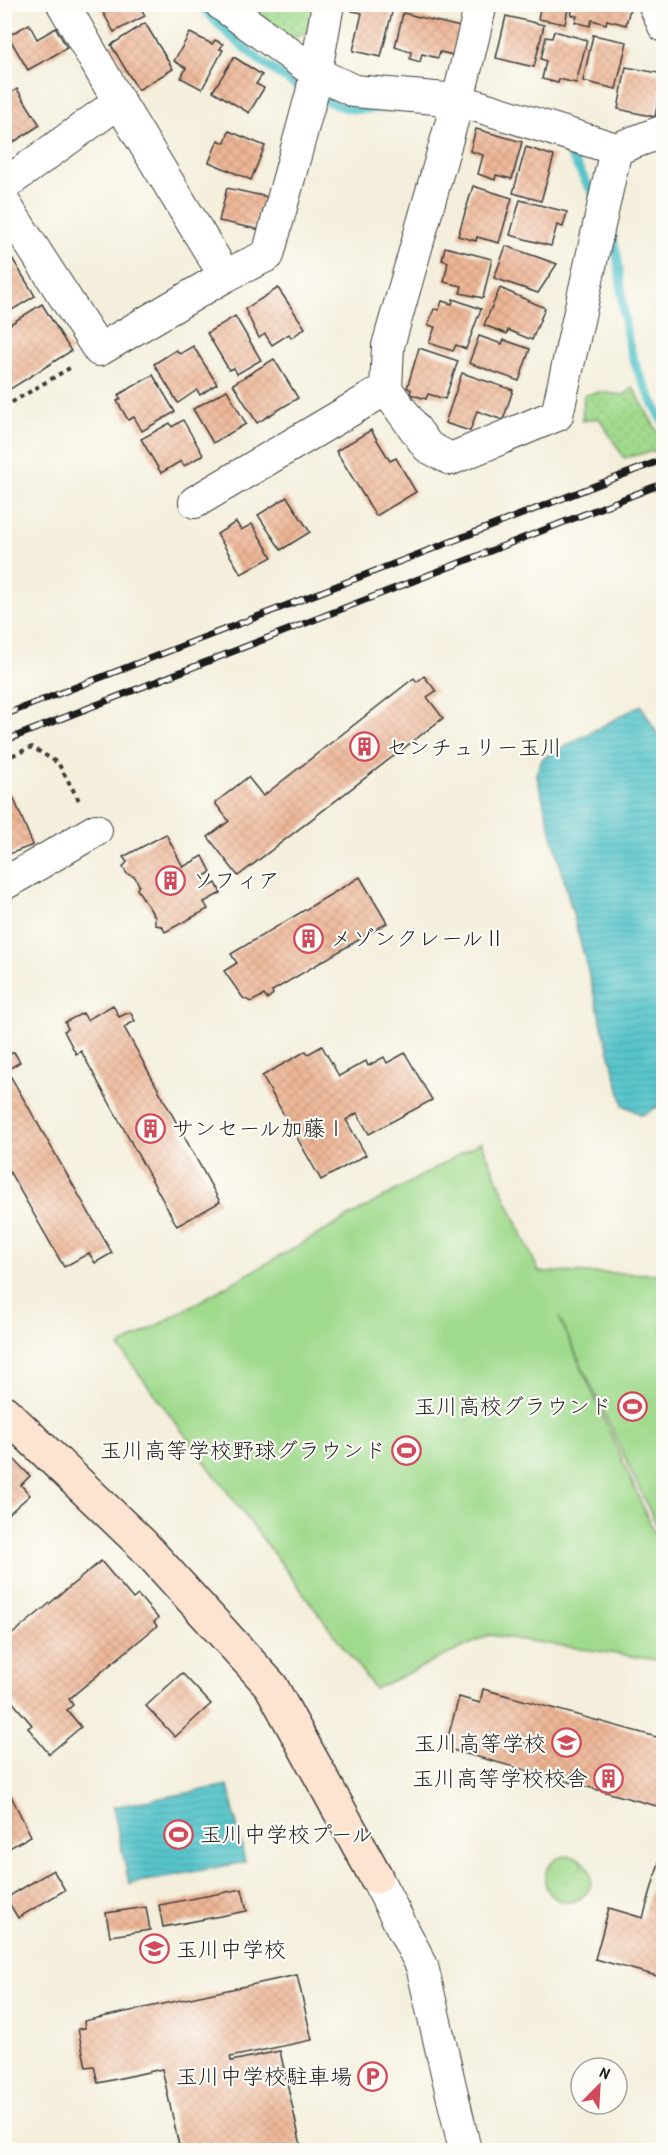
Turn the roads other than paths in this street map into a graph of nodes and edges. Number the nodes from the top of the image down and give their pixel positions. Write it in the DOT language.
graph roads {
  1 [pos="63,4"];
  2 [pos="221,4"];
  3 [pos="328,4"];
  4 [pos="481,4"];
  5 [pos="654,4"];
  6 [pos="663,26"];
  7 [pos="316,73"];
  8 [pos="458,100"];
  9 [pos="119,102"];
  10 [pos="663,131"];
  11 [pos="616,149"];
  12 [pos="4,185"];
  13 [pos="4,203"];
  14 [pos="225,276"];
  15 [pos="386,390"];
  16 [pos="195,502"];
  17 [pos="96,831"];
  18 [pos="4,884"];
  19 [pos="4,1412"];
  20 [pos="376,1877"];
  21 [pos="465,2151"];
  1 -- 9 [label="street"];
  2 -- 7 [label="street"];
  3 -- 7 [label="street"];
  4 -- 8 [label="street"];
  5 -- 6 [label="street"];
  7 -- 8 [label="street"];
  7 -- 14 [label="street"];
  8 -- 11 [label="street"];
  8 -- 15 [label="street"];
  9 -- 12 [label="street"];
  9 -- 14 [label="street"];
  10 -- 11 [label="street"];
  11 -- 15 [label="street"];
  13 -- 14 [label="street"];
  15 -- 16 [label="street"];
  17 -- 18 [label="street"];
  19 -- 20 [label="street"];
  20 -- 21 [label="street"];
}
